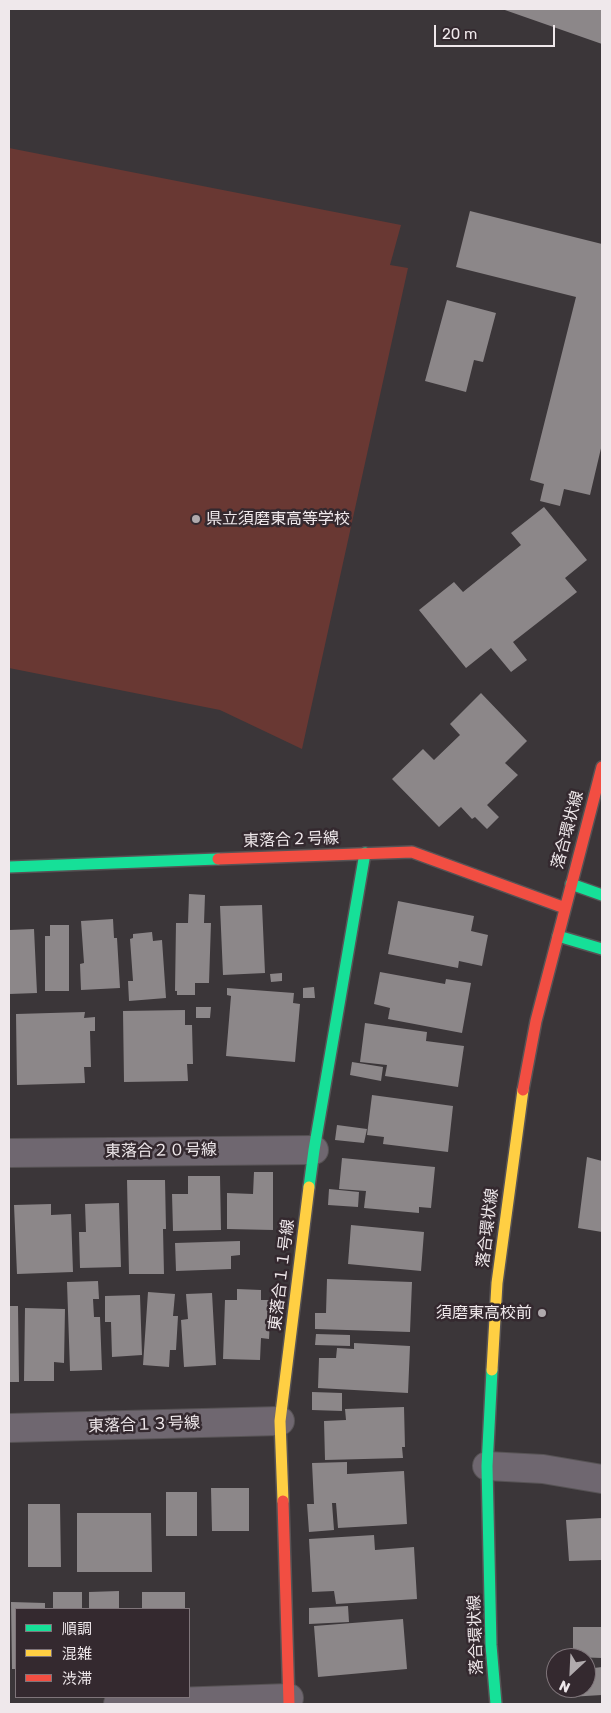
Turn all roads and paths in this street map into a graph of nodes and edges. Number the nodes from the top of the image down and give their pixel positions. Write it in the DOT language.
graph roads {
  1 [pos="602,767"];
  2 [pos="365,854"];
  3 [pos="9,867"];
  4 [pos="571,884"];
  5 [pos="602,895"];
  6 [pos="565,908"];
  7 [pos="558,936"];
  8 [pos="602,949"];
  9 [pos="314,1150"];
  10 [pos="9,1153"];
  11 [pos="280,1421"];
  12 [pos="9,1428"];
  13 [pos="487,1466"];
  14 [pos="602,1479"];
  15 [pos="289,1701"];
  16 [pos="118,1704"];
  17 [pos="496,1704"];
  1 -- 4 [label="street, 落合環状線"];
  2 -- 3 [label="street, 東落合２号線"];
  2 -- 6 [label="street, 東落合２号線"];
  2 -- 9 [label="street, 東落合１１号線"];
  4 -- 5 [label="street"];
  4 -- 6 [label="street, 落合環状線"];
  6 -- 7 [label="street, 落合環状線"];
  7 -- 8 [label="street"];
  7 -- 13 [label="street, 落合環状線"];
  9 -- 10 [label="street, 東落合２０号線"];
  9 -- 11 [label="street, 東落合１１号線"];
  11 -- 12 [label="street, 東落合１３号線"];
  11 -- 15 [label="street, 東落合１１号線"];
  13 -- 14 [label="street"];
  13 -- 17 [label="street, 落合環状線"];
  15 -- 16 [label="street"];
}
